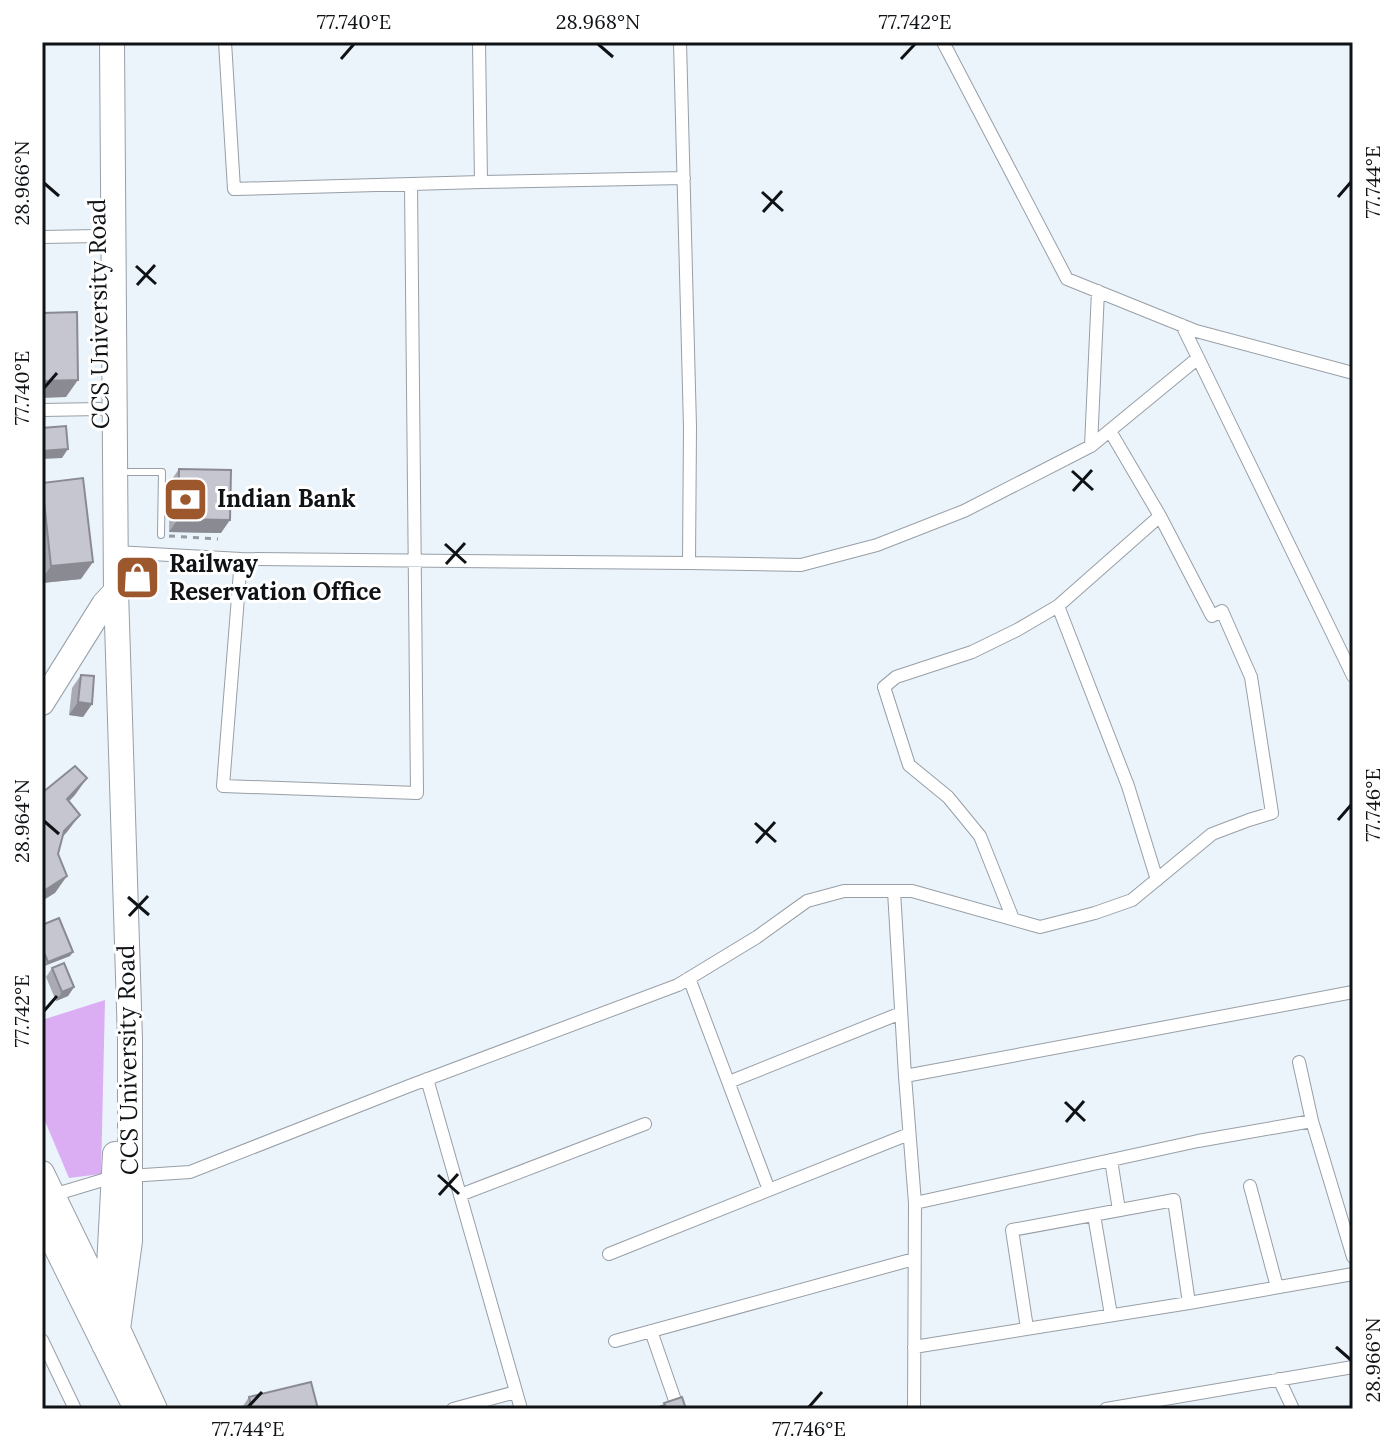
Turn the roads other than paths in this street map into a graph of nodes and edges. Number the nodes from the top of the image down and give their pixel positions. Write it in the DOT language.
graph roads {
  1 [pos="95,42"];
  2 [pos="112,42"];
  3 [pos="225,42"];
  4 [pos="479,42"];
  5 [pos="680,42"];
  6 [pos="943,42"];
  7 [pos="684,178"];
  8 [pos="481,182"];
  9 [pos="411,184"];
  10 [pos="98,236"];
  11 [pos="42,237"];
  12 [pos="1098,291"];
  13 [pos="1182,325"];
  14 [pos="1198,358"];
  15 [pos="1353,373"];
  16 [pos="100,409"];
  17 [pos="42,410"];
  18 [pos="1110,431"];
  19 [pos="1091,446"];
  20 [pos="129,472"];
  21 [pos="1160,516"];
  22 [pos="161,535"];
  23 [pos="241,559"];
  24 [pos="415,561"];
  25 [pos="689,563"];
  26 [pos="111,582"];
  27 [pos="1058,606"];
  28 [pos="42,675"];
  29 [pos="1353,676"];
  30 [pos="42,703"];
  31 [pos="1157,880"];
  32 [pos="894,891"];
  33 [pos="1013,919"];
  34 [pos="689,978"];
  35 [pos="1353,992"];
  36 [pos="901,1013"];
  37 [pos="1299,1062"];
  38 [pos="905,1076"];
  39 [pos="427,1079"];
  40 [pos="729,1082"];
  41 [pos="1312,1121"];
  42 [pos="645,1124"];
  43 [pos="909,1134"];
  44 [pos="1111,1160"];
  45 [pos="122,1177"];
  46 [pos="47,1184"];
  47 [pos="1250,1186"];
  48 [pos="769,1190"];
  49 [pos="460,1195"];
  50 [pos="915,1203"];
  51 [pos="1119,1210"];
  52 [pos="1094,1215"];
  53 [pos="42,1219"];
  54 [pos="609,1254"];
  55 [pos="1353,1257"];
  56 [pos="914,1259"];
  57 [pos="1353,1274"];
  58 [pos="1277,1287"];
  59 [pos="1189,1303"];
  60 [pos="1111,1315"];
  61 [pos="106,1326"];
  62 [pos="1027,1328"];
  63 [pos="651,1331"];
  64 [pos="42,1340"];
  65 [pos="615,1341"];
  66 [pos="914,1347"];
  67 [pos="1353,1367"];
  68 [pos="1279,1379"];
  69 [pos="516,1392"];
  70 [pos="138,1408"];
  71 [pos="75,1409"];
  72 [pos="453,1409"];
  73 [pos="521,1409"];
  74 [pos="678,1409"];
  75 [pos="914,1409"];
  76 [pos="1106,1409"];
  77 [pos="1293,1409"];
  1 -- 10 [label="highway, CCS University Road"];
  2 -- 26 [label="highway, CCS University Road"];
  3 -- 9 [label="street"];
  4 -- 8 [label="street"];
  5 -- 7 [label="street"];
  6 -- 12 [label="street"];
  7 -- 8 [label="street"];
  7 -- 25 [label="street"];
  8 -- 9 [label="street"];
  9 -- 24 [label="street"];
  10 -- 11 [label="street"];
  10 -- 16 [label="highway, CCS University Road"];
  12 -- 13 [label="street"];
  12 -- 19 [label="street"];
  13 -- 14 [label="street"];
  13 -- 15 [label="street"];
  14 -- 18 [label="street"];
  14 -- 29 [label="street"];
  16 -- 17 [label="street"];
  16 -- 26 [label="highway, CCS University Road"];
  18 -- 19 [label="street"];
  18 -- 21 [label="street"];
  19 -- 25 [label="street"];
  20 -- 22 [label="lane"];
  21 -- 27 [label="street"];
  21 -- 31 [label="street"];
  23 -- 24 [label="street"];
  23 -- 24 [label="street"];
  23 -- 26 [label="street"];
  24 -- 25 [label="street"];
  26 -- 28 [label="highway"];
  26 -- 30 [label="highway"];
  26 -- 45 [label="highway, CCS University Road"];
  27 -- 31 [label="street"];
  27 -- 33 [label="street"];
  31 -- 33 [label="street"];
  32 -- 33 [label="street"];
  32 -- 34 [label="street"];
  32 -- 36 [label="street"];
  34 -- 39 [label="street"];
  34 -- 40 [label="street"];
  35 -- 38 [label="street"];
  36 -- 38 [label="street"];
  36 -- 40 [label="street"];
  37 -- 41 [label="street"];
  38 -- 43 [label="street"];
  39 -- 45 [label="street"];
  39 -- 49 [label="street"];
  40 -- 48 [label="street"];
  41 -- 44 [label="street"];
  41 -- 55 [label="street"];
  42 -- 49 [label="street"];
  43 -- 48 [label="street"];
  43 -- 50 [label="street"];
  44 -- 50 [label="street"];
  44 -- 51 [label="street"];
  45 -- 46 [label="street"];
  45 -- 61 [label="highway, CCS University Road"];
  46 -- 61 [label="highway"];
  47 -- 58 [label="street"];
  48 -- 54 [label="street"];
  49 -- 69 [label="street"];
  50 -- 56 [label="street"];
  51 -- 52 [label="street"];
  51 -- 59 [label="street"];
  52 -- 60 [label="street"];
  52 -- 62 [label="street"];
  53 -- 61 [label="highway"];
  56 -- 63 [label="street"];
  56 -- 66 [label="street"];
  57 -- 58 [label="street"];
  58 -- 59 [label="street"];
  59 -- 60 [label="street"];
  60 -- 62 [label="street"];
  61 -- 70 [label="highway"];
  62 -- 66 [label="street"];
  63 -- 65 [label="street"];
  63 -- 74 [label="street"];
  64 -- 71 [label="street"];
  66 -- 75 [label="street"];
  67 -- 68 [label="street"];
  68 -- 76 [label="street"];
  68 -- 77 [label="street"];
  69 -- 72 [label="street"];
  69 -- 73 [label="street"];
}
